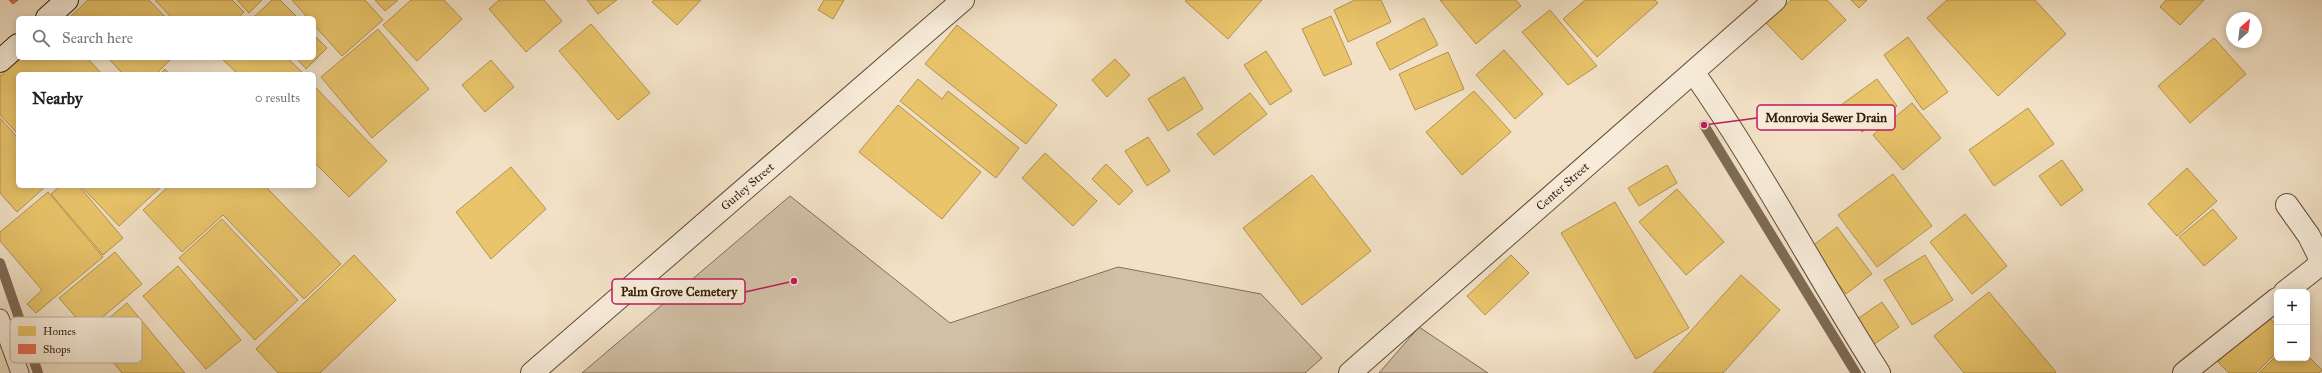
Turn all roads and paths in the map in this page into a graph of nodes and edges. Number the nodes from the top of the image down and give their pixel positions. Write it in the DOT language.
graph roads {
  1 [pos="67,0"];
  2 [pos="963,0"];
  3 [pos="1775,0"];
  4 [pos="49,16"];
  5 [pos="16,47"];
  6 [pos="0,61"];
  7 [pos="1694,73"];
  8 [pos="2287,205"];
  9 [pos="2289,289"];
  10 [pos="2274,301"];
  11 [pos="0,318"];
  12 [pos="10,346"];
  13 [pos="16,363"];
  14 [pos="20,373"];
  15 [pos="532,373"];
  16 [pos="1350,373"];
  17 [pos="1879,373"];
  18 [pos="2184,373"];
  1 -- 4 [label="street"];
  2 -- 15 [label="street, Gurley Street"];
  3 -- 7 [label="street, Center Street"];
  5 -- 6 [label="street"];
  7 -- 16 [label="street, Center Street"];
  7 -- 17 [label="street"];
  8 -- 9 [label="street"];
  10 -- 18 [label="street"];
  11 -- 12 [label="lane"];
  13 -- 14 [label="lane"];
}
